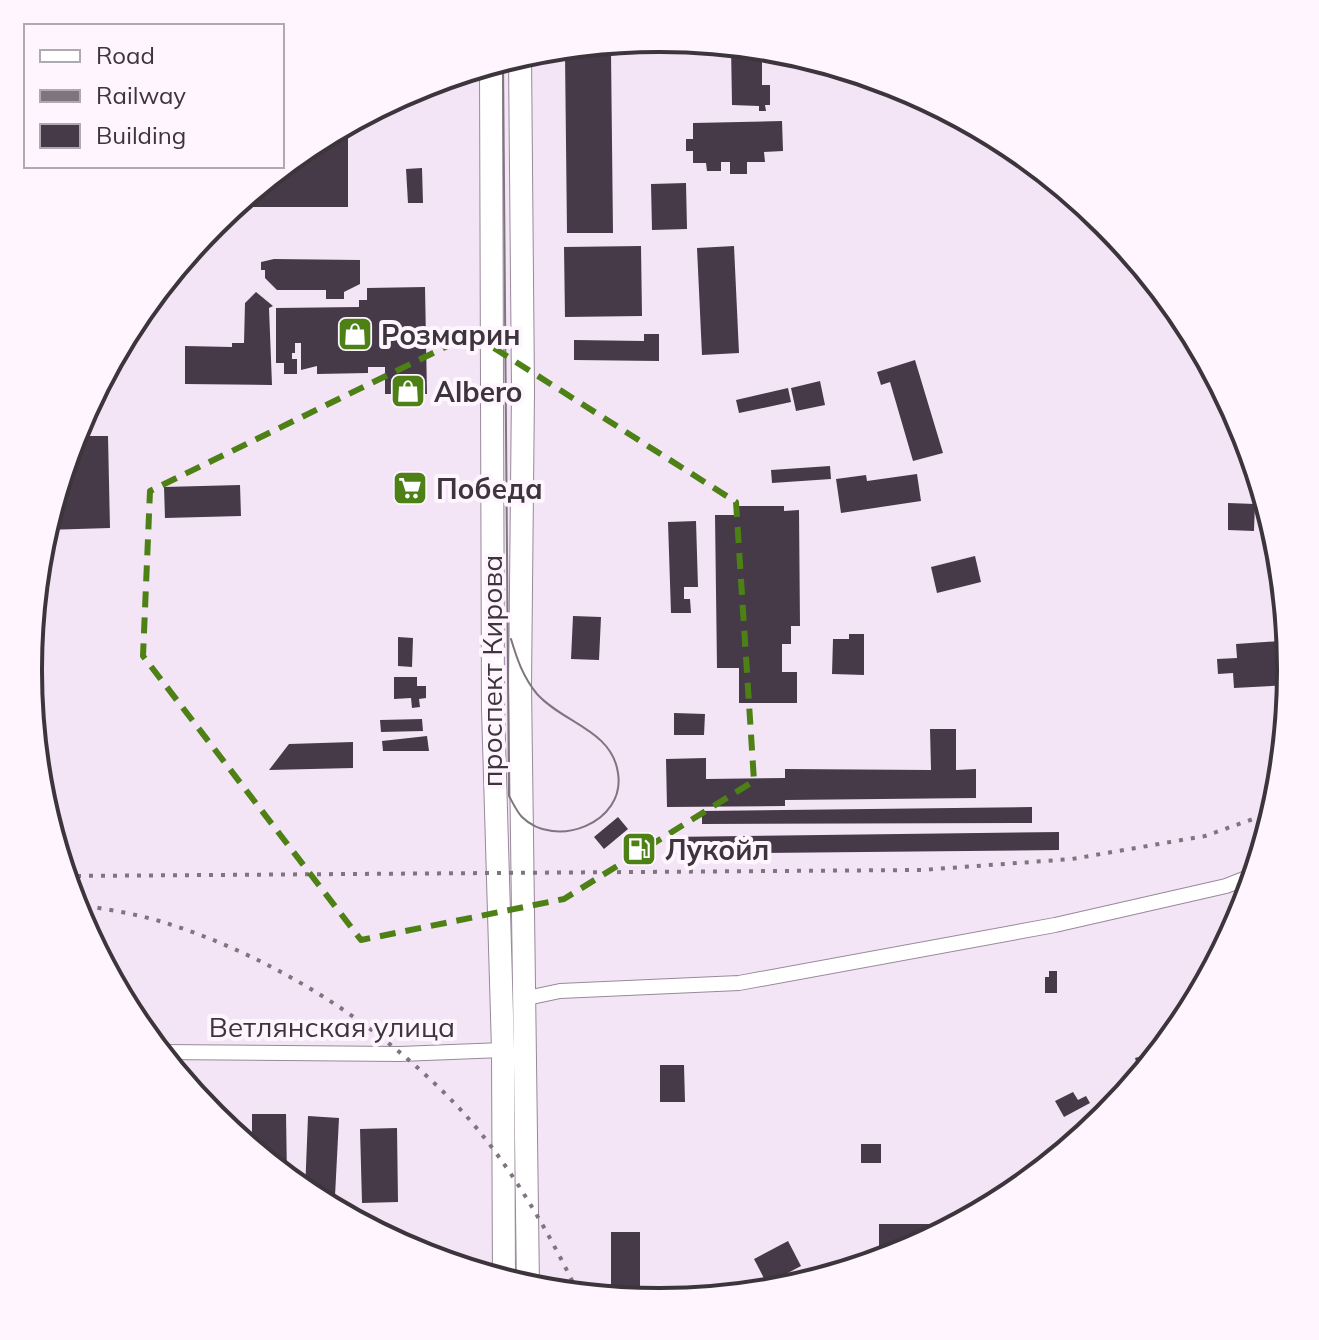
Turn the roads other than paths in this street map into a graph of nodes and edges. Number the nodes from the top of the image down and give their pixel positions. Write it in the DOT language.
graph roads {
  1 [pos="520,69"];
  2 [pos="491,77"];
  3 [pos="1239,881"];
  4 [pos="527,998"];
  5 [pos="503,1050"];
  6 [pos="175,1052"];
  7 [pos="504,1267"];
  8 [pos="528,1273"];
  1 -- 4 [label="main road, проспект Кирова"];
  2 -- 5 [label="main road, проспект Кирова"];
  3 -- 4 [label="street"];
  4 -- 8 [label="main road, проспект Кирова"];
  5 -- 6 [label="street, Ветлянская улица"];
  5 -- 7 [label="main road, проспект Кирова"];
}
